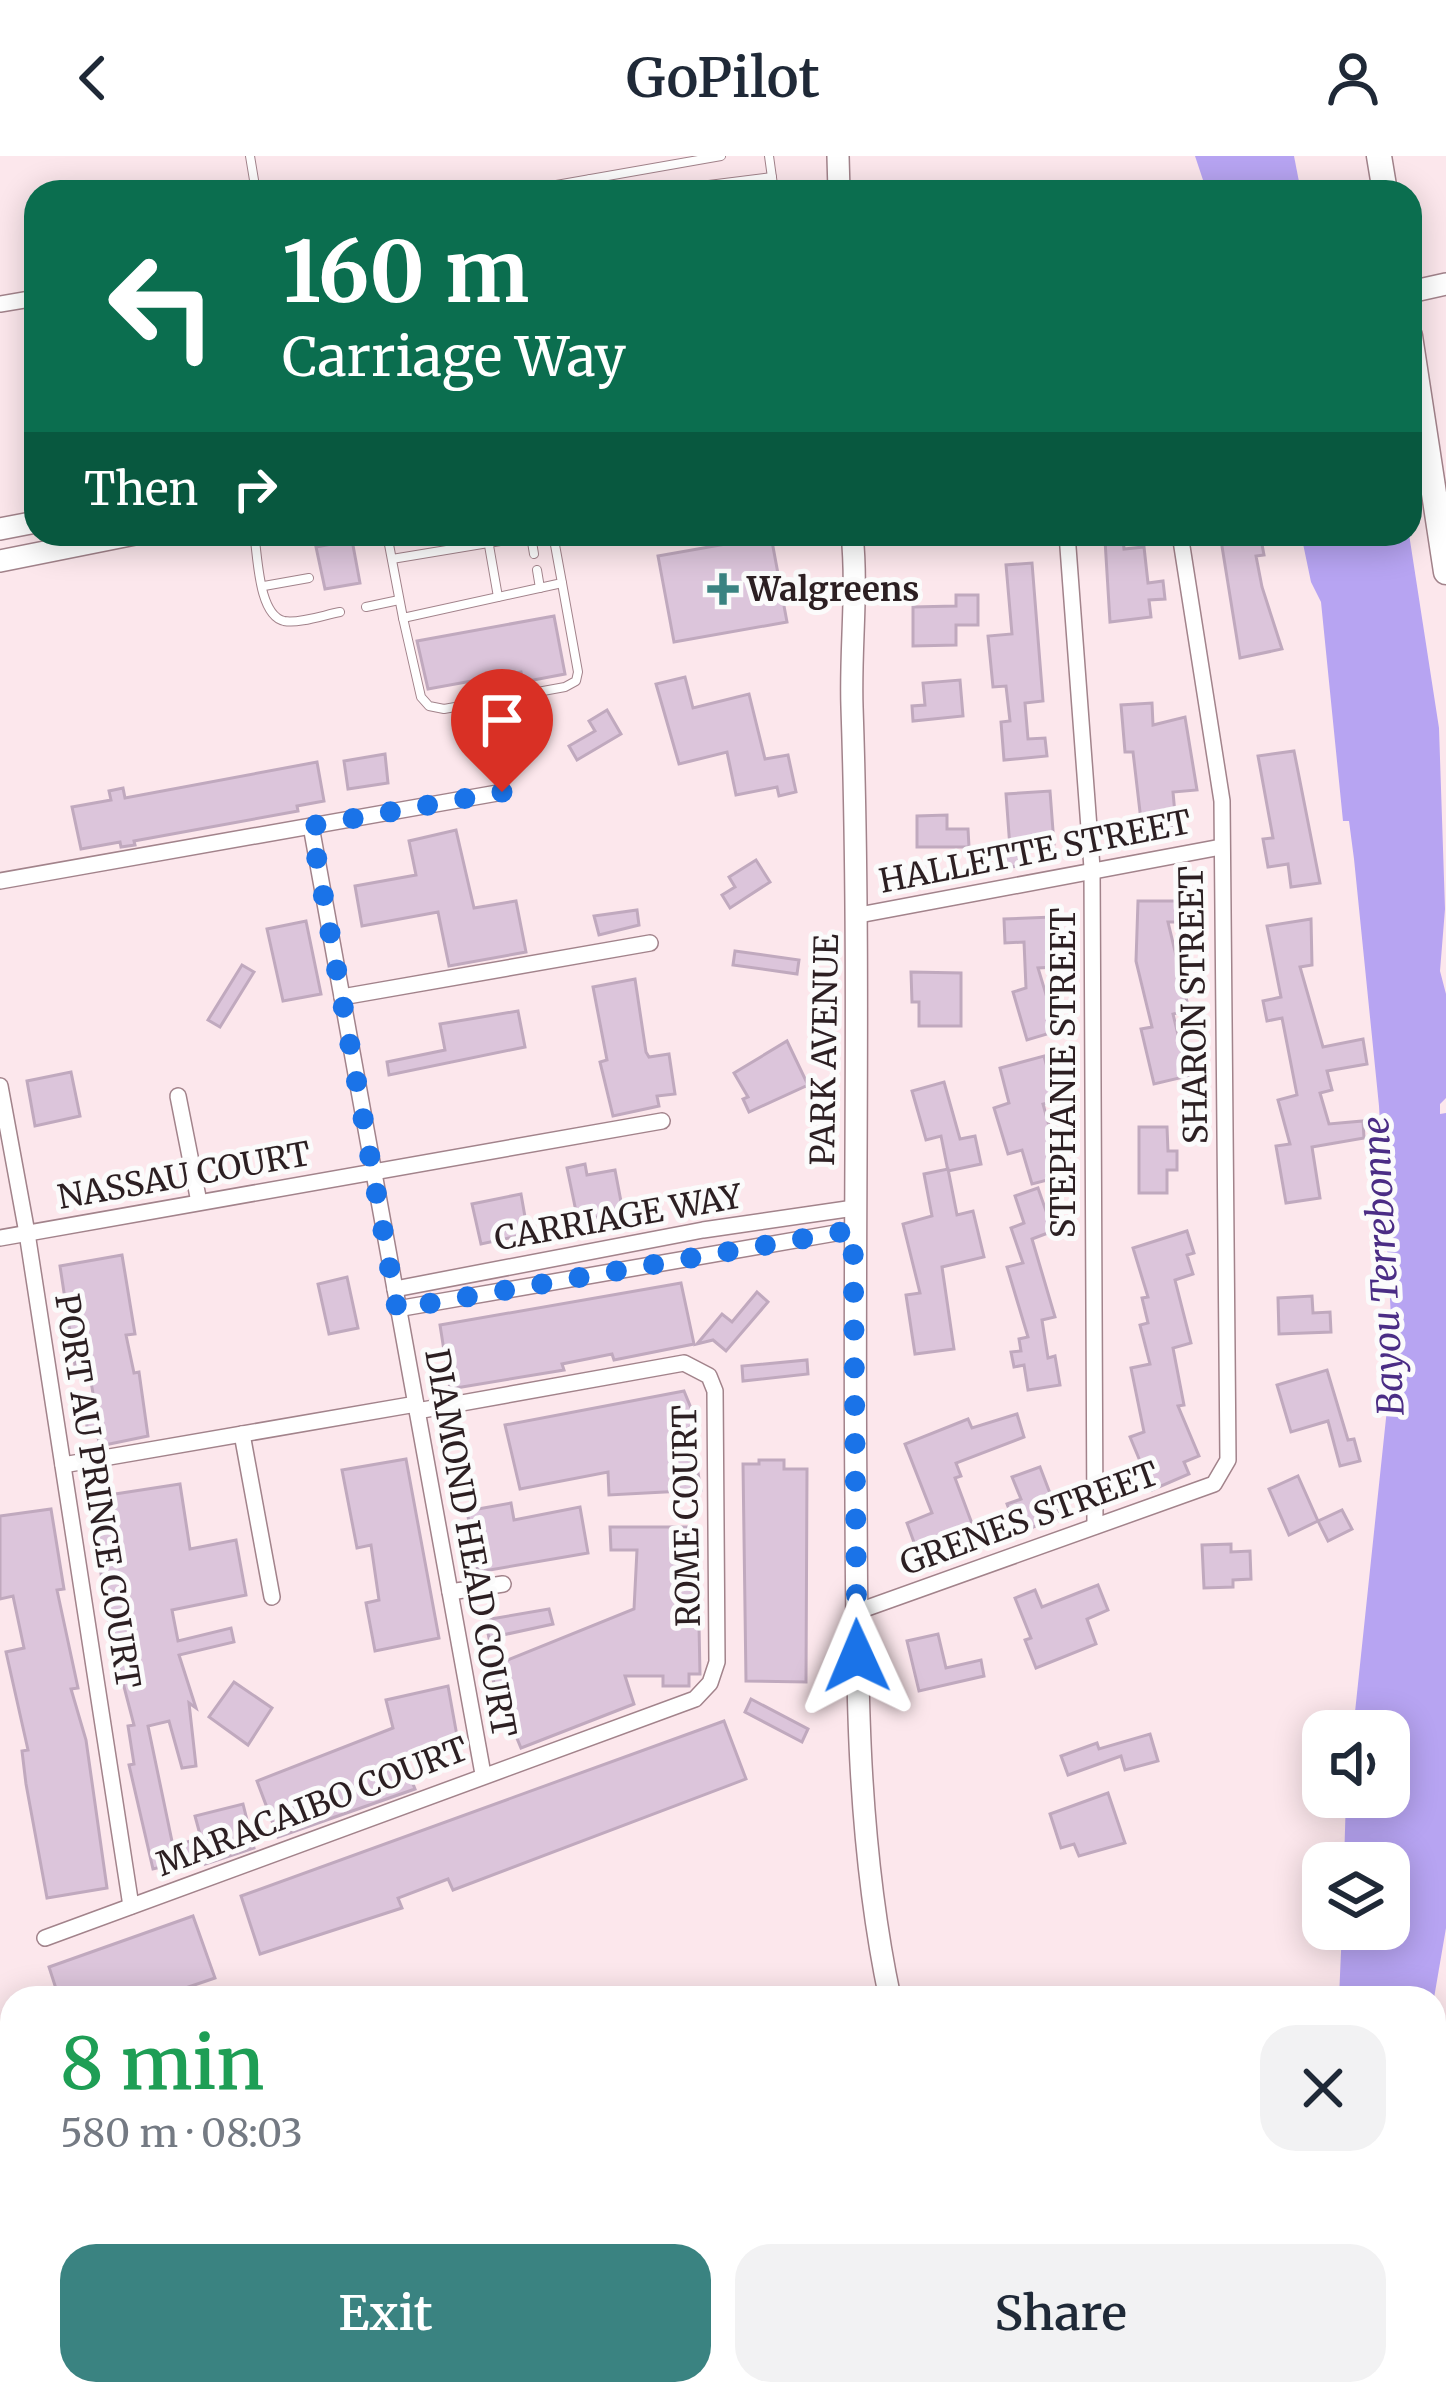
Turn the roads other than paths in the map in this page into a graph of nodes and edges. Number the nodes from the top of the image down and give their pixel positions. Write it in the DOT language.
graph roads {
  1 [pos="722,156"];
  2 [pos="769,156"];
  3 [pos="772,177"];
  4 [pos="590,179"];
  5 [pos="585,180"];
  6 [pos="748,180"];
  7 [pos="772,180"];
  8 [pos="1422,415"];
  9 [pos="75,546"];
  10 [pos="256,546"];
  11 [pos="389,546"];
  12 [pos="451,546"];
  13 [pos="489,546"];
  14 [pos="533,546"];
  15 [pos="551,546"];
  16 [pos="852,546"];
  17 [pos="1068,546"];
  18 [pos="1182,546"];
  19 [pos="534,554"];
  20 [pos="392,559"];
  21 [pos="0,561"];
  22 [pos="537,569"];
  23 [pos="1446,572"];
  24 [pos="309,578"];
  25 [pos="562,583"];
  26 [pos="264,586"];
  27 [pos="540,588"];
  28 [pos="498,597"];
  29 [pos="399,600"];
  30 [pos="366,607"];
  31 [pos="340,612"];
  32 [pos="403,618"];
  33 [pos="502,792"];
  34 [pos="311,826"];
  35 [pos="1221,847"];
  36 [pos="1092,868"];
  37 [pos="0,881"];
  38 [pos="859,915"];
  39 [pos="650,943"];
  40 [pos="342,997"];
  41 [pos="0,1086"];
  42 [pos="178,1096"];
  43 [pos="662,1121"];
  44 [pos="374,1172"];
  45 [pos="199,1202"];
  46 [pos="854,1219"];
  47 [pos="27,1233"];
  48 [pos="0,1238"];
  49 [pos="614,1247"];
  50 [pos="619,1272"];
  51 [pos="395,1289"];
  52 [pos="397,1309"];
  53 [pos="416,1407"];
  54 [pos="242,1434"];
  55 [pos="63,1465"];
  56 [pos="1220,1477"];
  57 [pos="1095,1526"];
  58 [pos="502,1584"];
  59 [pos="450,1592"];
  60 [pos="272,1597"];
  61 [pos="856,1612"];
  62 [pos="717,1662"];
  63 [pos="483,1774"];
  64 [pos="131,1906"];
  65 [pos="45,1938"];
  66 [pos="888,1986"];
  1 -- 4 [label="lane"];
  2 -- 3 [label="lane"];
  3 -- 6 [label="lane"];
  3 -- 7 [label="lane"];
  4 -- 5 [label="lane"];
  8 -- 23 [label="main road"];
  9 -- 21 [label="main road"];
  10 -- 26 [label="lane"];
  11 -- 20 [label="lane"];
  12 -- 20 [label="lane"];
  13 -- 28 [label="lane"];
  14 -- 19 [label="lane"];
  15 -- 25 [label="lane"];
  16 -- 38 [label="main road, PARK AVENUE"];
  17 -- 36 [label="street, STEPHANIE STREET"];
  18 -- 35 [label="street, SHARON STREET"];
  20 -- 29 [label="lane"];
  22 -- 27 [label="lane"];
  24 -- 26 [label="lane"];
  25 -- 27 [label="lane"];
  25 -- 32 [label="lane"];
  26 -- 31 [label="lane"];
  27 -- 28 [label="lane"];
  28 -- 32 [label="lane"];
  29 -- 30 [label="lane"];
  29 -- 32 [label="lane"];
  33 -- 34 [label="street"];
  34 -- 37 [label="street"];
  34 -- 40 [label="street, DIAMOND HEAD COURT"];
  35 -- 36 [label="street, HALLETTE STREET"];
  35 -- 56 [label="street, SHARON STREET"];
  36 -- 38 [label="street, HALLETTE STREET"];
  36 -- 57 [label="street, STEPHANIE STREET"];
  38 -- 46 [label="main road, PARK AVENUE"];
  39 -- 40 [label="street"];
  40 -- 44 [label="street, DIAMOND HEAD COURT"];
  41 -- 47 [label="street, PORT AU PRINCE COURT"];
  42 -- 45 [label="street"];
  43 -- 44 [label="street, NASSAU COURT"];
  44 -- 45 [label="street, NASSAU COURT"];
  44 -- 51 [label="street, DIAMOND HEAD COURT"];
  45 -- 47 [label="street, NASSAU COURT"];
  46 -- 49 [label="street, CARRIAGE WAY"];
  46 -- 50 [label="street, CARRIAGE WAY"];
  46 -- 61 [label="main road, PARK AVENUE"];
  47 -- 48 [label="street, NASSAU COURT"];
  47 -- 55 [label="street, PORT AU PRINCE COURT"];
  49 -- 50 [label="lane"];
  49 -- 51 [label="street, CARRIAGE WAY"];
  50 -- 52 [label="street, CARRIAGE WAY"];
  51 -- 52 [label="street, DIAMOND HEAD COURT"];
  52 -- 53 [label="street, DIAMOND HEAD COURT"];
  53 -- 54 [label="street"];
  53 -- 59 [label="street, DIAMOND HEAD COURT"];
  53 -- 62 [label="street, ROME COURT"];
  54 -- 55 [label="street"];
  54 -- 60 [label="street"];
  55 -- 64 [label="street, PORT AU PRINCE COURT"];
  56 -- 57 [label="street, GRENES STREET"];
  57 -- 61 [label="street, GRENES STREET"];
  58 -- 59 [label="street"];
  59 -- 63 [label="street, DIAMOND HEAD COURT"];
  61 -- 66 [label="main road, PARK AVENUE"];
  62 -- 63 [label="street, MARACAIBO COURT"];
  63 -- 64 [label="street, MARACAIBO COURT"];
  64 -- 65 [label="street, MARACAIBO COURT"];
}
